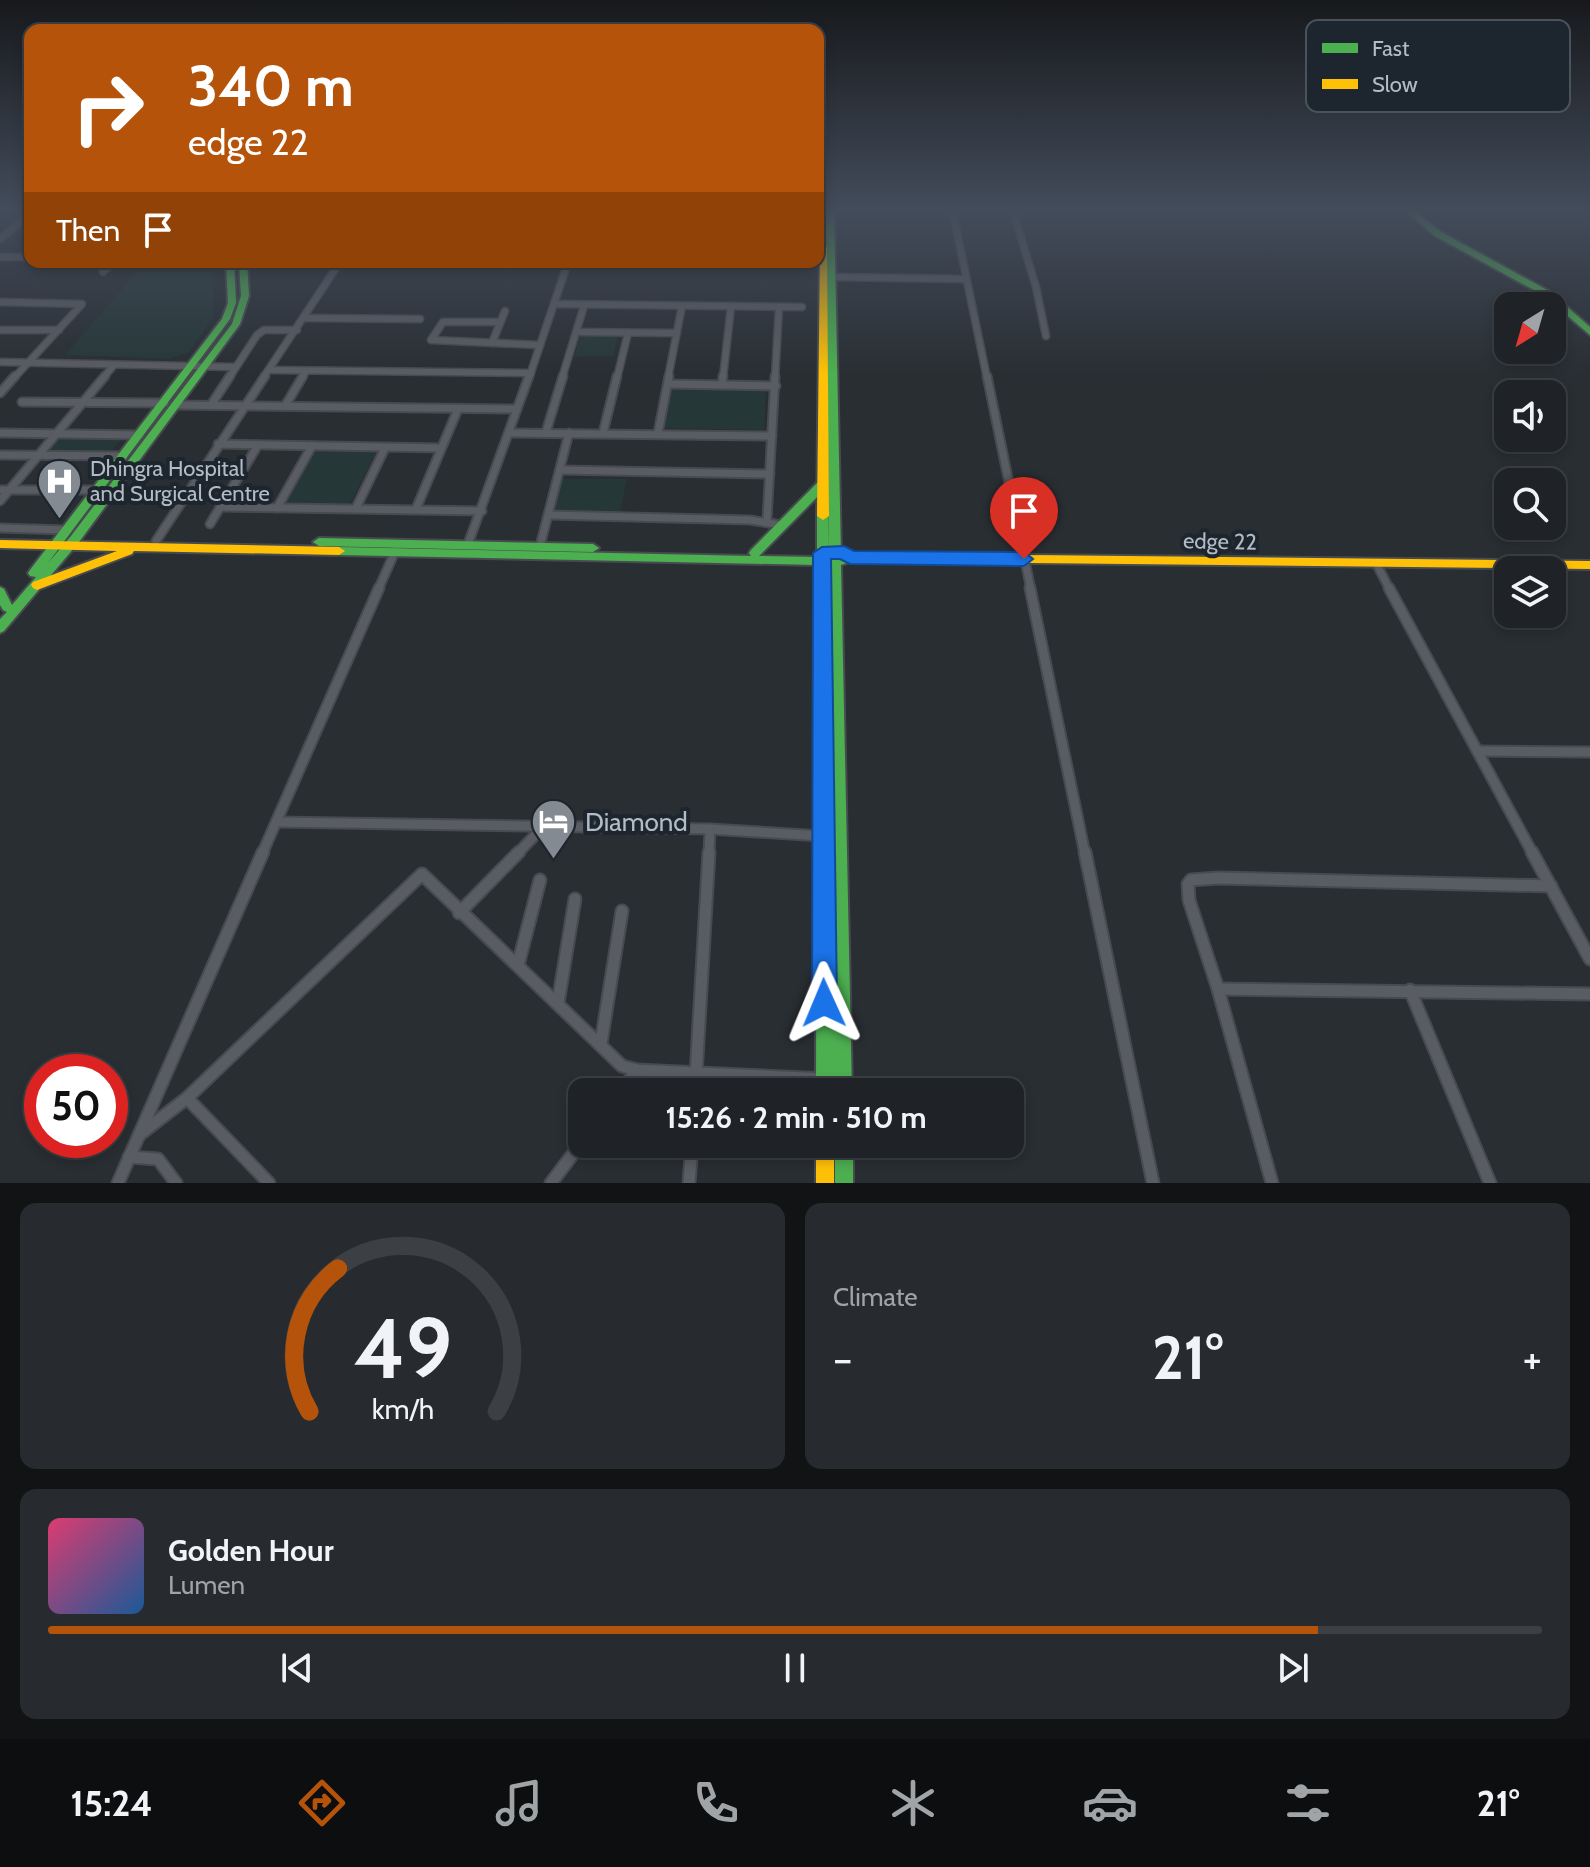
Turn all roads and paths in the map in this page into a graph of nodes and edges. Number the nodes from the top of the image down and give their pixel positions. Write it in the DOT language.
graph roads {
  1 [pos="825,263"];
  2 [pos="963,263"];
  3 [pos="1029,263"];
  4 [pos="1491,263"];
  5 [pos="107,268"];
  6 [pos="230,268"];
  7 [pos="244,268"];
  8 [pos="336,268"];
  9 [pos="566,268"];
  10 [pos="824,268"];
  11 [pos="103,272"];
  12 [pos="831,277"];
  13 [pos="966,279"];
  14 [pos="0,302"];
  15 [pos="555,304"];
  16 [pos="584,306"];
  17 [pos="682,306"];
  18 [pos="731,306"];
  19 [pos="779,307"];
  20 [pos="802,307"];
  21 [pos="505,311"];
  22 [pos="306,318"];
  23 [pos="420,319"];
  24 [pos="500,322"];
  25 [pos="0,330"];
  26 [pos="59,330"];
  27 [pos="297,330"];
  28 [pos="576,332"];
  29 [pos="1590,332"];
  30 [pos="628,333"];
  31 [pos="677,333"];
  32 [pos="1046,336"];
  33 [pos="492,343"];
  34 [pos="540,345"];
  35 [pos="0,362"];
  36 [pos="28,363"];
  37 [pos="114,365"];
  38 [pos="198,367"];
  39 [pos="235,367"];
  40 [pos="270,370"];
  41 [pos="306,371"];
  42 [pos="531,373"];
  43 [pos="668,384"];
  44 [pos="722,385"];
  45 [pos="776,386"];
  46 [pos="0,393"];
  47 [pos="22,402"];
  48 [pos="83,403"];
  49 [pos="170,404"];
  50 [pos="211,405"];
  51 [pos="246,405"];
  52 [pos="285,406"];
  53 [pos="458,409"];
  54 [pos="517,409"];
  55 [pos="546,432"];
  56 [pos="0,433"];
  57 [pos="510,433"];
  58 [pos="569,433"];
  59 [pos="603,433"];
  60 [pos="658,433"];
  61 [pos="57,434"];
  62 [pos="140,435"];
  63 [pos="772,436"];
  64 [pos="218,444"];
  65 [pos="258,445"];
  66 [pos="312,446"];
  67 [pos="385,448"];
  68 [pos="441,448"];
  69 [pos="0,455"];
  70 [pos="39,456"];
  71 [pos="124,456"];
  72 [pos="562,470"];
  73 [pos="770,474"];
  74 [pos="822,485"];
  75 [pos="5,490"];
  76 [pos="97,490"];
  77 [pos="0,501"];
  78 [pos="220,507"];
  79 [pos="277,508"];
  80 [pos="356,508"];
  81 [pos="416,509"];
  82 [pos="482,511"];
  83 [pos="549,515"];
  84 [pos="767,520"];
  85 [pos="210,524"];
  86 [pos="781,525"];
  87 [pos="0,528"];
  88 [pos="0,537"];
  89 [pos="66,539"];
  90 [pos="156,541"];
  91 [pos="0,544"];
  92 [pos="468,544"];
  93 [pos="540,546"];
  94 [pos="397,547"];
  95 [pos="135,548"];
  96 [pos="755,553"];
  97 [pos="828,557"];
  98 [pos="1024,559"];
  99 [pos="1376,563"];
  100 [pos="1590,565"];
  101 [pos="33,586"];
  102 [pos="0,592"];
  103 [pos="3,611"];
  104 [pos="0,628"];
  105 [pos="1477,751"];
  106 [pos="1590,752"];
  107 [pos="278,822"];
  108 [pos="543,827"];
  109 [pos="710,829"];
  110 [pos="822,836"];
  111 [pos="540,880"];
  112 [pos="1551,886"];
  113 [pos="575,899"];
  114 [pos="622,911"];
  115 [pos="459,913"];
  116 [pos="1590,959"];
  117 [pos="518,965"];
  118 [pos="1218,989"];
  119 [pos="1410,990"];
  120 [pos="1590,994"];
  121 [pos="558,1003"];
  122 [pos="825,1031"];
  123 [pos="842,1031"];
  124 [pos="601,1043"];
  125 [pos="637,1070"];
  126 [pos="697,1072"];
  127 [pos="631,1078"];
  128 [pos="696,1078"];
  129 [pos="756,1078"];
  130 [pos="825,1078"];
  131 [pos="843,1078"];
  132 [pos="187,1098"];
  133 [pos="139,1135"];
  134 [pos="129,1157"];
  135 [pos="570,1158"];
  136 [pos="691,1158"];
  137 [pos="825,1158"];
  138 [pos="844,1158"];
  139 [pos="118,1183"];
  140 [pos="176,1183"];
  141 [pos="269,1183"];
  142 [pos="551,1183"];
  143 [pos="689,1183"];
  144 [pos="825,1183"];
  145 [pos="844,1183"];
  146 [pos="1153,1183"];
  147 [pos="1272,1183"];
  148 [pos="1490,1183"];
  1 -- 12 [label="main road"];
  2 -- 13 [label="street"];
  3 -- 32 [label="street"];
  4 -- 29 [label="main road"];
  5 -- 11 [label="street"];
  6 -- 38 [label="main road"];
  7 -- 38 [label="main road"];
  8 -- 22 [label="street"];
  9 -- 15 [label="street"];
  10 -- 74 [label="main road"];
  12 -- 13 [label="street"];
  12 -- 97 [label="main road"];
  13 -- 98 [label="street"];
  14 -- 26 [label="street"];
  15 -- 16 [label="street"];
  15 -- 34 [label="street"];
  16 -- 17 [label="street"];
  16 -- 28 [label="street"];
  17 -- 18 [label="street"];
  17 -- 31 [label="street"];
  18 -- 19 [label="street"];
  18 -- 44 [label="street"];
  19 -- 20 [label="street"];
  19 -- 45 [label="street"];
  21 -- 24 [label="street"];
  22 -- 23 [label="street"];
  22 -- 27 [label="street"];
  24 -- 33 [label="street"];
  24 -- 33 [label="street"];
  25 -- 26 [label="street"];
  26 -- 36 [label="street"];
  27 -- 39 [label="street"];
  27 -- 40 [label="street"];
  28 -- 30 [label="street"];
  28 -- 55 [label="street"];
  30 -- 31 [label="street"];
  30 -- 59 [label="street"];
  31 -- 43 [label="street"];
  33 -- 34 [label="street"];
  34 -- 42 [label="street"];
  35 -- 36 [label="street"];
  36 -- 37 [label="street"];
  36 -- 46 [label="street"];
  37 -- 38 [label="street"];
  37 -- 48 [label="street"];
  38 -- 39 [label="street"];
  38 -- 49 [label="main road"];
  39 -- 50 [label="street"];
  40 -- 41 [label="street"];
  40 -- 51 [label="street"];
  41 -- 42 [label="street"];
  41 -- 52 [label="street"];
  42 -- 54 [label="street"];
  43 -- 44 [label="street"];
  43 -- 60 [label="street"];
  44 -- 45 [label="street"];
  45 -- 63 [label="street"];
  47 -- 48 [label="street"];
  48 -- 49 [label="street"];
  48 -- 61 [label="street"];
  49 -- 50 [label="street"];
  49 -- 62 [label="main road"];
  49 -- 89 [label="main road"];
  50 -- 51 [label="street"];
  51 -- 52 [label="street"];
  51 -- 64 [label="street"];
  52 -- 53 [label="street"];
  53 -- 54 [label="street"];
  53 -- 68 [label="street"];
  54 -- 57 [label="street"];
  55 -- 57 [label="street"];
  55 -- 58 [label="street"];
  56 -- 61 [label="street"];
  57 -- 82 [label="street"];
  58 -- 59 [label="street"];
  58 -- 72 [label="street"];
  59 -- 60 [label="street"];
  60 -- 63 [label="street"];
  61 -- 62 [label="street"];
  61 -- 70 [label="street"];
  62 -- 71 [label="main road"];
  63 -- 73 [label="street"];
  64 -- 65 [label="street"];
  64 -- 90 [label="street"];
  65 -- 66 [label="street"];
  65 -- 78 [label="street"];
  66 -- 67 [label="street"];
  66 -- 79 [label="street"];
  67 -- 68 [label="street"];
  67 -- 80 [label="street"];
  68 -- 81 [label="street"];
  69 -- 70 [label="street"];
  70 -- 71 [label="street"];
  70 -- 75 [label="street"];
  71 -- 76 [label="main road"];
  72 -- 73 [label="street"];
  72 -- 83 [label="street"];
  73 -- 84 [label="street"];
  74 -- 86 [label="main road"];
  74 -- 97 [label="main road"];
  75 -- 76 [label="street"];
  75 -- 77 [label="street"];
  76 -- 89 [label="main road"];
  78 -- 79 [label="street"];
  78 -- 85 [label="street"];
  79 -- 80 [label="street"];
  80 -- 81 [label="street"];
  81 -- 82 [label="street"];
  82 -- 92 [label="street"];
  83 -- 84 [label="street"];
  83 -- 93 [label="street"];
  84 -- 86 [label="street"];
  86 -- 96 [label="main road"];
  87 -- 89 [label="street"];
  88 -- 89 [label="main road"];
  89 -- 90 [label="main road"];
  89 -- 91 [label="main road"];
  89 -- 95 [label="main road"];
  89 -- 101 [label="main road"];
  89 -- 103 [label="main road"];
  90 -- 94 [label="main road"];
  92 -- 93 [label="main road"];
  92 -- 94 [label="main road"];
  93 -- 96 [label="main road"];
  94 -- 95 [label="main road"];
  94 -- 97 [label="main road"];
  94 -- 107 [label="street"];
  95 -- 101 [label="main road"];
  96 -- 97 [label="main road"];
  97 -- 98 [label="main road, edge 22"];
  97 -- 110 [label="main road"];
  97 -- 123 [label="main road"];
  98 -- 99 [label="main road, edge 22"];
  98 -- 146 [label="street"];
  99 -- 100 [label="main road, edge 22"];
  99 -- 105 [label="street"];
  101 -- 104 [label="main road"];
  102 -- 103 [label="main road"];
  105 -- 106 [label="street"];
  105 -- 112 [label="street"];
  107 -- 108 [label="street"];
  107 -- 133 [label="street"];
  108 -- 109 [label="street"];
  108 -- 115 [label="street"];
  109 -- 110 [label="street"];
  109 -- 126 [label="street"];
  110 -- 122 [label="main road"];
  111 -- 117 [label="street"];
  112 -- 116 [label="street"];
  112 -- 118 [label="street"];
  113 -- 121 [label="street"];
  114 -- 124 [label="street"];
  115 -- 117 [label="street"];
  115 -- 132 [label="street"];
  117 -- 121 [label="street"];
  118 -- 119 [label="street"];
  118 -- 147 [label="street"];
  119 -- 120 [label="street"];
  119 -- 148 [label="street"];
  121 -- 124 [label="street"];
  122 -- 123 [label="main road"];
  122 -- 130 [label="main road"];
  123 -- 131 [label="main road"];
  124 -- 125 [label="street"];
  125 -- 126 [label="street"];
  125 -- 127 [label="street"];
  126 -- 128 [label="street"];
  126 -- 129 [label="street"];
  132 -- 133 [label="street"];
  132 -- 141 [label="street"];
  133 -- 134 [label="street"];
  134 -- 139 [label="street"];
  134 -- 140 [label="street"];
  135 -- 142 [label="street"];
  136 -- 143 [label="street"];
  137 -- 144 [label="main road"];
  138 -- 145 [label="main road"];
}
